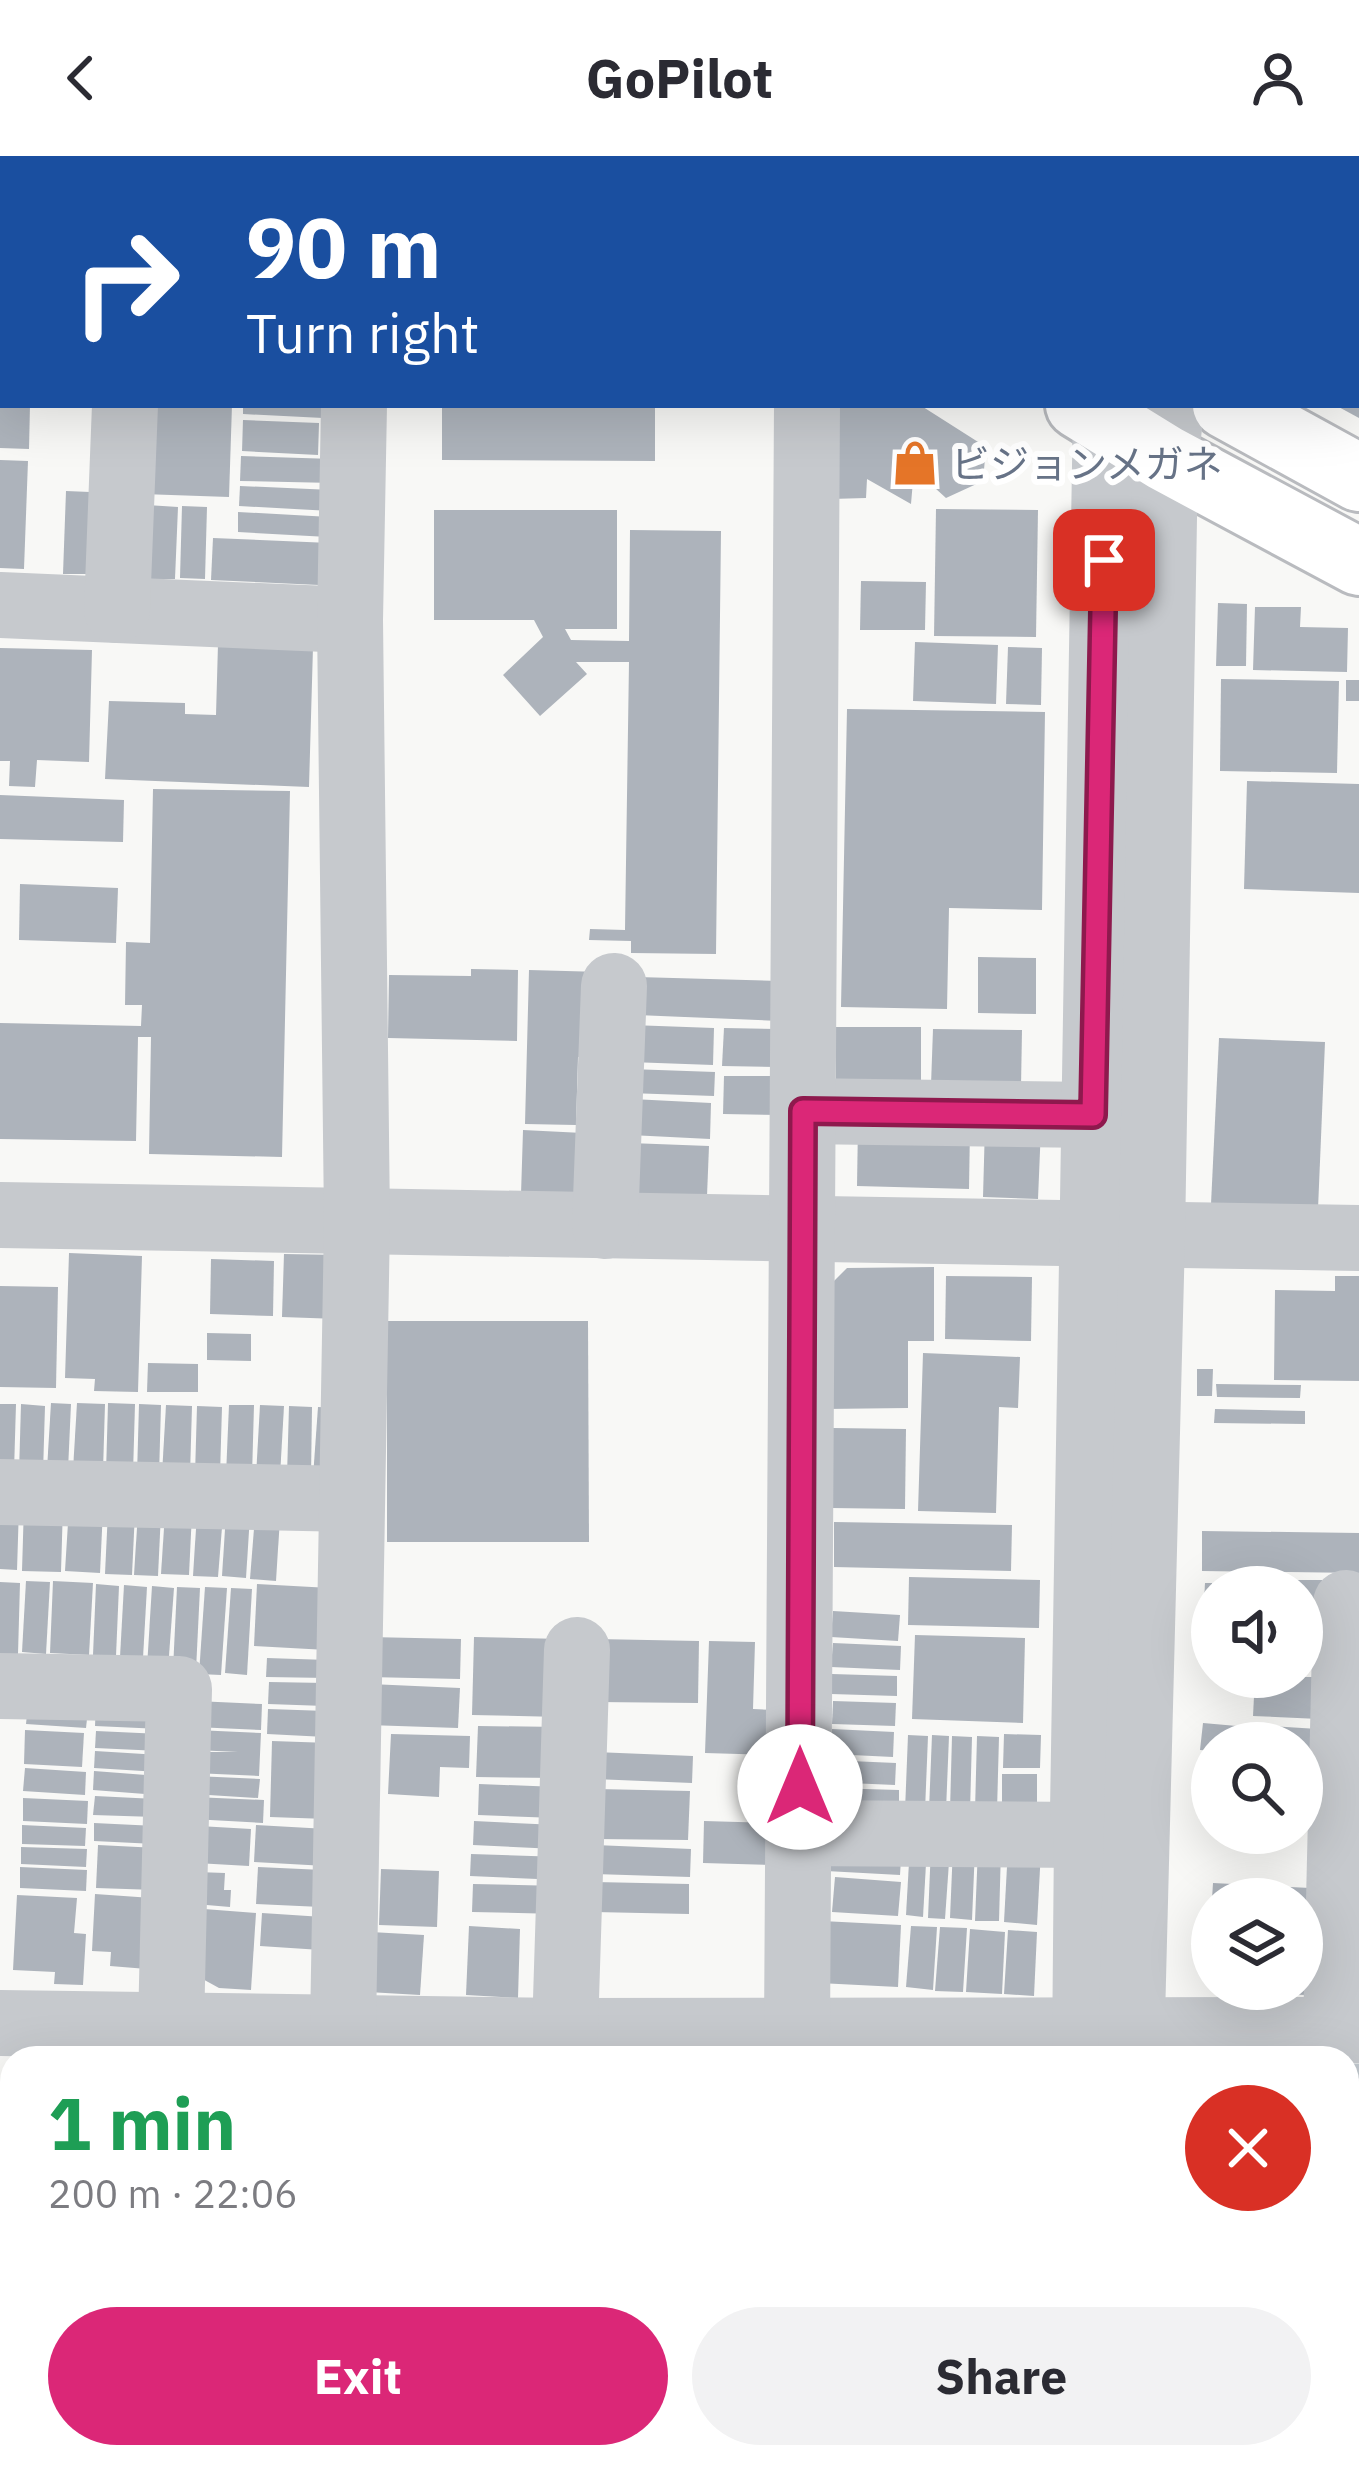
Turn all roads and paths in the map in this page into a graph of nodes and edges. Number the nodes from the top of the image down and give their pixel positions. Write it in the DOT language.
graph roads {
  1 [pos="125,408"];
  2 [pos="354,408"];
  3 [pos="807,408"];
  4 [pos="1231,408"];
  5 [pos="1097,410"];
  6 [pos="1169,432"];
  7 [pos="1359,478"];
  8 [pos="1359,562"];
  9 [pos="0,605"];
  10 [pos="116,610"];
  11 [pos="350,620"];
  12 [pos="614,986"];
  13 [pos="803,1111"];
  14 [pos="1093,1115"];
  15 [pos="0,1215"];
  16 [pos="357,1221"];
  17 [pos="605,1226"];
  18 [pos="802,1230"];
  19 [pos="1122,1236"];
  20 [pos="1359,1238"];
  21 [pos="0,1492"];
  22 [pos="352,1499"];
  23 [pos="1346,1603"];
  24 [pos="577,1650"];
  25 [pos="0,1686"];
  26 [pos="800,1833"];
  27 [pos="1087,1834"];
  28 [pos="0,2023"];
  29 [pos="171,2025"];
  30 [pos="343,2028"];
  31 [pos="1347,2030"];
  32 [pos="565,2031"];
  33 [pos="797,2032"];
  34 [pos="1108,2043"];
  1 -- 10 [label="street"];
  2 -- 11 [label="street"];
  3 -- 13 [label="street"];
  4 -- 7 [label="highway"];
  5 -- 6 [label="highway"];
  5 -- 14 [label="street"];
  6 -- 8 [label="highway"];
  6 -- 19 [label="street"];
  9 -- 10 [label="street"];
  10 -- 11 [label="street"];
  11 -- 16 [label="street"];
  12 -- 17 [label="street"];
  13 -- 14 [label="street"];
  13 -- 18 [label="street"];
  14 -- 19 [label="street"];
  15 -- 16 [label="street"];
  16 -- 17 [label="street"];
  16 -- 22 [label="street"];
  17 -- 18 [label="street"];
  18 -- 19 [label="street"];
  18 -- 26 [label="street"];
  19 -- 20 [label="street"];
  19 -- 27 [label="street"];
  19 -- 34 [label="street"];
  21 -- 22 [label="street"];
  22 -- 30 [label="street"];
  23 -- 31 [label="street"];
  24 -- 32 [label="street"];
  25 -- 29 [label="street"];
  26 -- 27 [label="street"];
  26 -- 33 [label="street"];
  27 -- 34 [label="street"];
  28 -- 29 [label="street"];
  29 -- 30 [label="street"];
  30 -- 32 [label="street"];
  31 -- 34 [label="street"];
  32 -- 33 [label="street"];
  33 -- 34 [label="street"];
}
